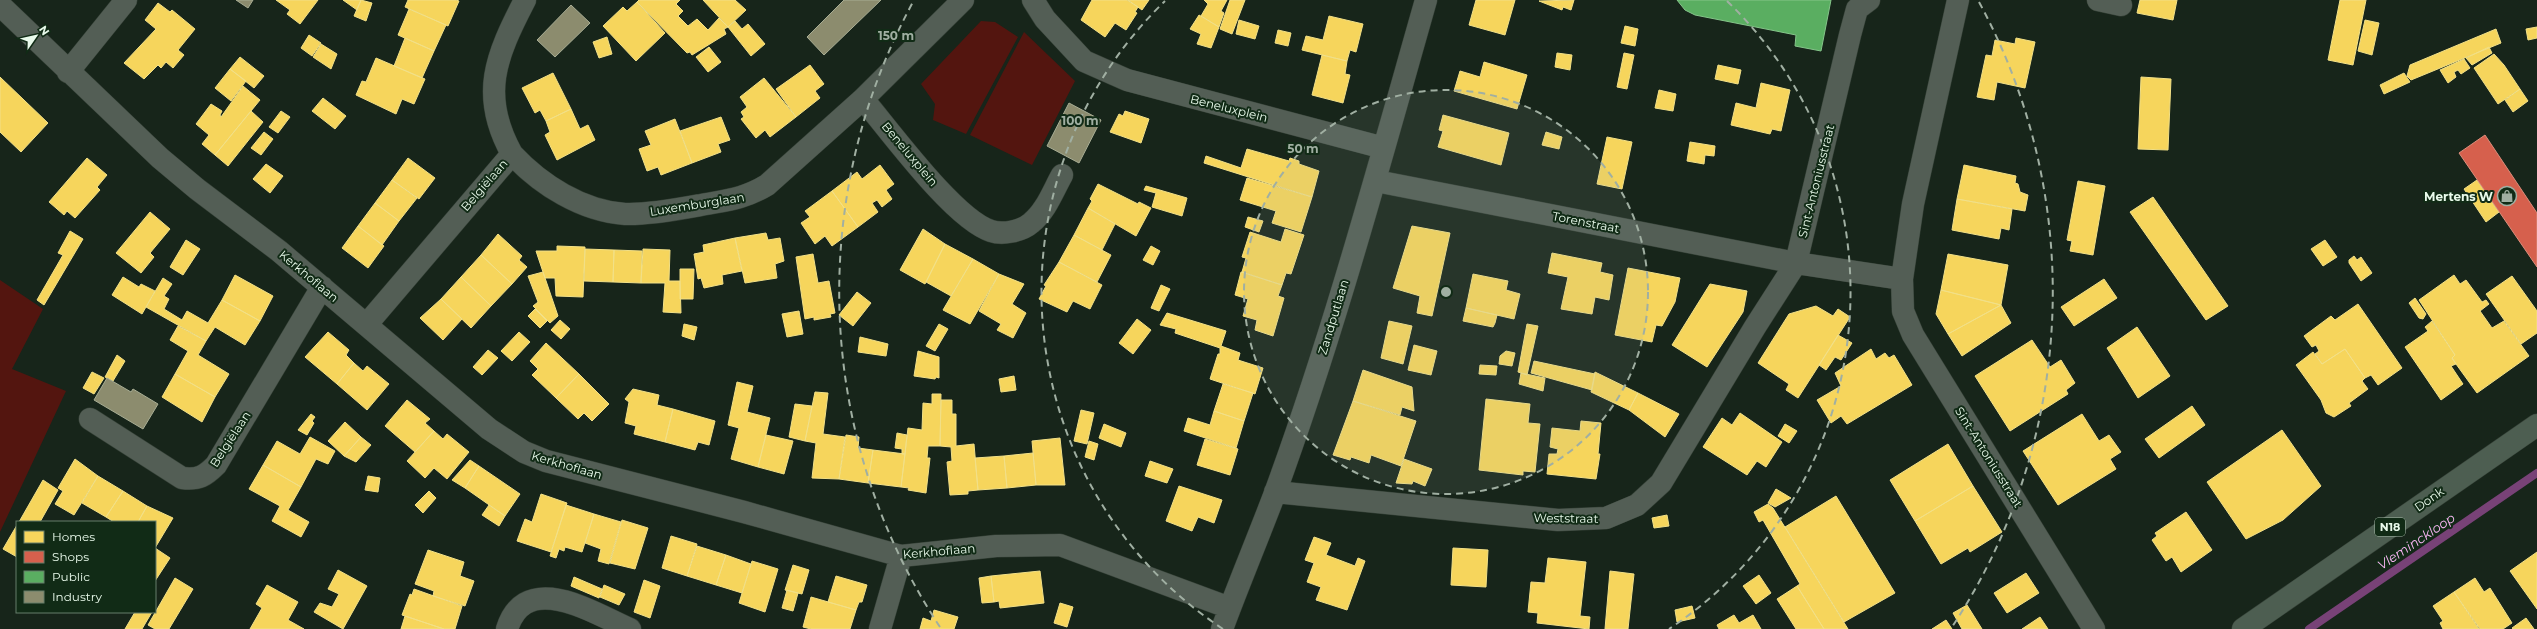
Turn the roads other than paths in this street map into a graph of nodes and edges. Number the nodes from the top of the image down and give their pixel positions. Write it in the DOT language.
graph roads {
  1 [pos="126,0"];
  2 [pos="525,0"];
  3 [pos="963,0"];
  4 [pos="1033,0"];
  5 [pos="1426,0"];
  6 [pos="1869,0"];
  7 [pos="1958,0"];
  8 [pos="2098,0"];
  9 [pos="0,5"];
  10 [pos="2121,5"];
  11 [pos="68,72"];
  12 [pos="863,98"];
  13 [pos="1384,148"];
  14 [pos="512,154"];
  15 [pos="1062,175"];
  16 [pos="1376,181"];
  17 [pos="1796,263"];
  18 [pos="1902,279"];
  19 [pos="322,287"];
  20 [pos="368,324"];
  21 [pos="90,419"];
  22 [pos="2537,424"];
  23 [pos="1275,492"];
  24 [pos="901,556"];
  25 [pos="1230,608"];
  26 [pos="507,629"];
  27 [pos="630,629"];
  28 [pos="880,629"];
  29 [pos="1222,629"];
  30 [pos="2094,629"];
  31 [pos="2243,629"];
  1 -- 11 [label="street"];
  2 -- 14 [label="street, Belgiëlaan"];
  3 -- 12 [label="street"];
  4 -- 13 [label="street, Beneluxplein"];
  5 -- 13 [label="street, Zandputlaan"];
  6 -- 17 [label="street, Sint-Antoniusstraat"];
  7 -- 18 [label="street, Sint-Antoniusstraat"];
  8 -- 10 [label="street"];
  9 -- 11 [label="street, Kerkhoflaan"];
  11 -- 19 [label="street, Kerkhoflaan"];
  12 -- 14 [label="street, Luxemburglaan"];
  12 -- 15 [label="street, Beneluxplein"];
  13 -- 16 [label="street, Zandputlaan"];
  14 -- 20 [label="street, Belgiëlaan"];
  16 -- 17 [label="street, Torenstraat"];
  16 -- 23 [label="street, Zandputlaan"];
  17 -- 18 [label="street"];
  17 -- 23 [label="street, Weststraat"];
  18 -- 30 [label="street, Sint-Antoniusstraat"];
  19 -- 20 [label="street, Kerkhoflaan"];
  19 -- 21 [label="street, Belgiëlaan"];
  20 -- 24 [label="street, Kerkhoflaan"];
  22 -- 31 [label="main road, Donk / N18"];
  23 -- 25 [label="street, Zandputlaan"];
  24 -- 25 [label="street, Kerkhoflaan"];
  24 -- 28 [label="street"];
  25 -- 29 [label="street, Zandputlaan"];
  26 -- 27 [label="street"];
}
